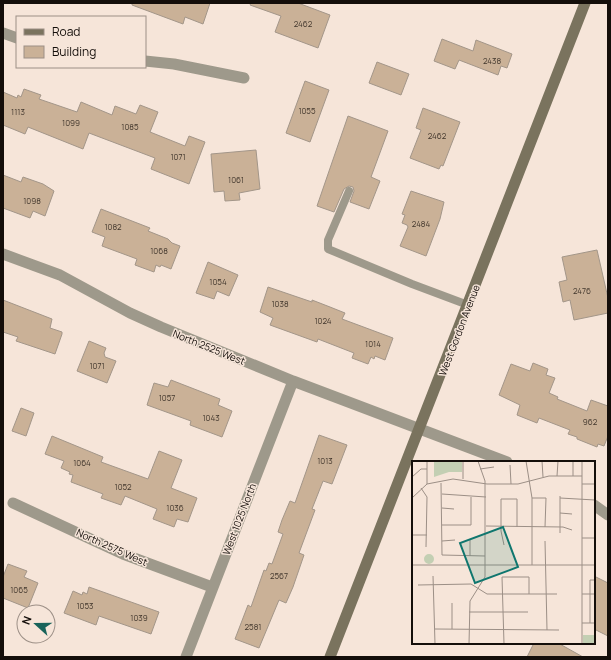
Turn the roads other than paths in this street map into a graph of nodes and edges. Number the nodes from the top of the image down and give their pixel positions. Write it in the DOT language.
graph roads {
  1 [pos="585,3"];
  2 [pos="3,33"];
  3 [pos="16,38"];
  4 [pos="146,61"];
  5 [pos="244,78"];
  6 [pos="349,191"];
  7 [pos="3,254"];
  8 [pos="468,305"];
  9 [pos="293,381"];
  10 [pos="420,429"];
  11 [pos="504,461"];
  12 [pos="13,503"];
  13 [pos="595,506"];
  14 [pos="608,515"];
  15 [pos="212,587"];
  16 [pos="186,657"];
  17 [pos="330,657"];
  1 -- 8 [label="main road, West Gordon Avenue"];
  2 -- 3 [label="street"];
  4 -- 5 [label="street"];
  6 -- 8 [label="lane"];
  7 -- 9 [label="street, North 2525 West"];
  8 -- 10 [label="main road, West Gordon Avenue"];
  9 -- 10 [label="street, North 2525 West"];
  9 -- 15 [label="street, West 1025 North"];
  10 -- 11 [label="street, North 2525 West"];
  10 -- 17 [label="main road, West Gordon Avenue"];
  12 -- 15 [label="street, North 2575 West"];
  13 -- 14 [label="street"];
  15 -- 16 [label="street, West 1025 North"];
}
